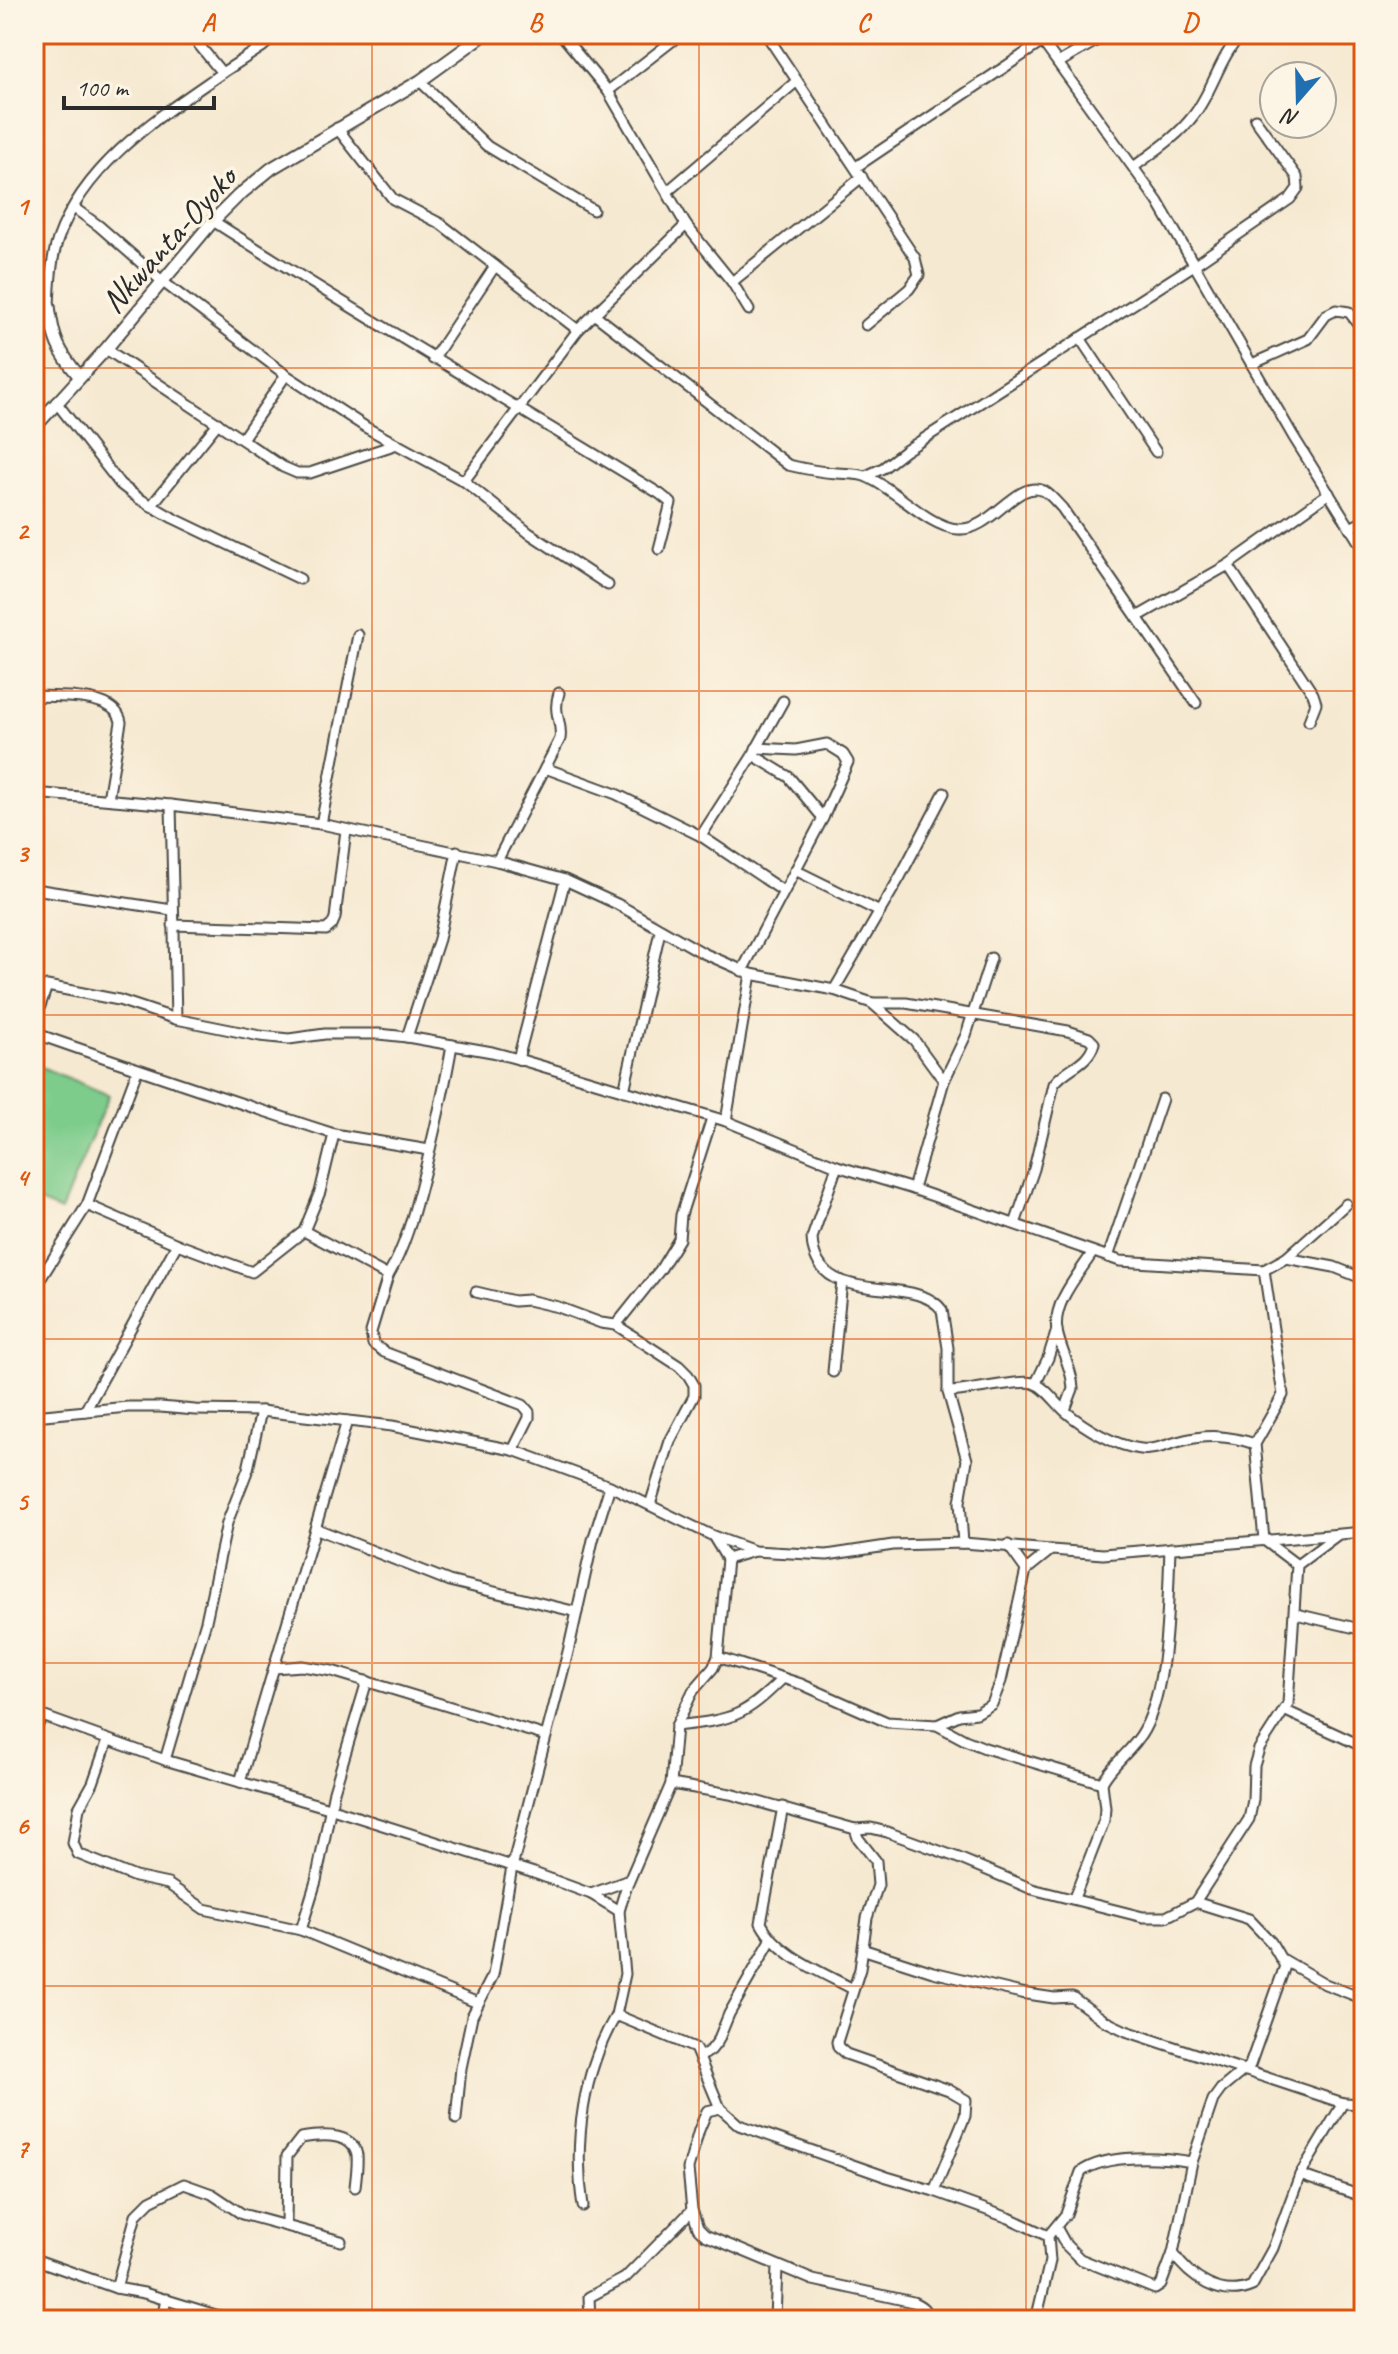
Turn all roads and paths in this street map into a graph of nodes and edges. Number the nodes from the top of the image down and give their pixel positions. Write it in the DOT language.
graph roads {
  1 [pos="190,34"];
  2 [pos="277,34"];
  3 [pos="485,34"];
  4 [pos="561,34"];
  5 [pos="681,34"];
  6 [pos="766,34"];
  7 [pos="1108,34"];
  8 [pos="1242,34"];
  9 [pos="1341,34"];
  10 [pos="1357,34"];
  11 [pos="1040,38"];
  12 [pos="1058,63"];
  13 [pos="222,73"];
  14 [pos="420,81"];
  15 [pos="797,81"];
  16 [pos="608,91"];
  17 [pos="1255,119"];
  18 [pos="337,128"];
  19 [pos="1135,166"];
  20 [pos="856,167"];
  21 [pos="862,177"];
  22 [pos="668,191"];
  23 [pos="74,208"];
  24 [pos="593,210"];
  25 [pos="213,221"];
  26 [pos="686,225"];
  27 [pos="1194,265"];
  28 [pos="495,266"];
  29 [pos="163,282"];
  30 [pos="732,282"];
  31 [pos="49,306"];
  32 [pos="34,307"];
  33 [pos="749,310"];
  34 [pos="594,314"];
  35 [pos="866,325"];
  36 [pos="578,330"];
  37 [pos="1364,331"];
  38 [pos="1080,338"];
  39 [pos="106,349"];
  40 [pos="433,359"];
  41 [pos="1252,364"];
  42 [pos="286,375"];
  43 [pos="79,376"];
  44 [pos="56,402"];
  45 [pos="520,408"];
  46 [pos="218,423"];
  47 [pos="34,428"];
  48 [pos="242,439"];
  49 [pos="397,444"];
  50 [pos="1156,452"];
  51 [pos="866,476"];
  52 [pos="464,481"];
  53 [pos="1329,493"];
  54 [pos="151,506"];
  55 [pos="1364,521"];
  56 [pos="1350,528"];
  57 [pos="659,549"];
  58 [pos="1364,550"];
  59 [pos="1228,565"];
  60 [pos="300,579"];
  61 [pos="608,585"];
  62 [pos="1137,617"];
  63 [pos="358,635"];
  64 [pos="559,693"];
  65 [pos="34,696"];
  66 [pos="783,701"];
  67 [pos="1196,703"];
  68 [pos="1309,721"];
  69 [pos="755,752"];
  70 [pos="545,768"];
  71 [pos="34,793"];
  72 [pos="944,793"];
  73 [pos="108,799"];
  74 [pos="171,805"];
  75 [pos="823,818"];
  76 [pos="321,824"];
  77 [pos="346,830"];
  78 [pos="701,836"];
  79 [pos="457,851"];
  80 [pos="497,861"];
  81 [pos="795,870"];
  82 [pos="565,880"];
  83 [pos="34,889"];
  84 [pos="783,891"];
  85 [pos="172,910"];
  86 [pos="880,912"];
  87 [pos="173,925"];
  88 [pos="660,931"];
  89 [pos="991,958"];
  90 [pos="746,972"];
  91 [pos="834,990"];
  92 [pos="872,1003"];
  93 [pos="973,1015"];
  94 [pos="176,1019"];
  95 [pos="34,1023"];
  96 [pos="34,1033"];
  97 [pos="407,1037"];
  98 [pos="452,1045"];
  99 [pos="518,1059"];
  100 [pos="137,1071"];
  101 [pos="944,1081"];
  102 [pos="624,1091"];
  103 [pos="1162,1099"];
  104 [pos="712,1118"];
  105 [pos="726,1121"];
  106 [pos="334,1134"];
  107 [pos="429,1150"];
  108 [pos="837,1166"];
  109 [pos="913,1189"];
  110 [pos="1346,1204"];
  111 [pos="87,1205"];
  112 [pos="1015,1224"];
  113 [pos="304,1231"];
  114 [pos="177,1244"];
  115 [pos="1093,1252"];
  116 [pos="1108,1257"];
  117 [pos="1286,1258"];
  118 [pos="1264,1270"];
  119 [pos="388,1276"];
  120 [pos="1364,1279"];
  121 [pos="842,1281"];
  122 [pos="34,1289"];
  123 [pos="476,1292"];
  124 [pos="616,1325"];
  125 [pos="1057,1330"];
  126 [pos="833,1372"];
  127 [pos="1036,1383"];
  128 [pos="948,1392"];
  129 [pos="1065,1410"];
  130 [pos="85,1411"];
  131 [pos="261,1411"];
  132 [pos="34,1416"];
  133 [pos="347,1421"];
  134 [pos="1255,1444"];
  135 [pos="513,1450"];
  136 [pos="610,1486"];
  137 [pos="650,1505"];
  138 [pos="317,1529"];
  139 [pos="1364,1532"];
  140 [pos="1338,1534"];
  141 [pos="713,1536"];
  142 [pos="1264,1540"];
  143 [pos="963,1543"];
  144 [pos="1008,1545"];
  145 [pos="1170,1548"];
  146 [pos="1051,1550"];
  147 [pos="754,1551"];
  148 [pos="727,1559"];
  149 [pos="1297,1565"];
  150 [pos="1026,1570"];
  151 [pos="577,1612"];
  152 [pos="1296,1614"];
  153 [pos="1364,1630"];
  154 [pos="718,1657"];
  155 [pos="274,1668"];
  156 [pos="783,1678"];
  157 [pos="367,1681"];
  158 [pos="1286,1711"];
  159 [pos="39,1714"];
  160 [pos="937,1725"];
  161 [pos="676,1726"];
  162 [pos="34,1731"];
  163 [pos="546,1736"];
  164 [pos="108,1740"];
  165 [pos="1364,1747"];
  166 [pos="165,1760"];
  167 [pos="240,1782"];
  168 [pos="1102,1783"];
  169 [pos="671,1784"];
  170 [pos="783,1807"];
  171 [pos="329,1808"];
  172 [pos="855,1829"];
  173 [pos="512,1867"];
  174 [pos="629,1880"];
  175 [pos="591,1894"];
  176 [pos="1074,1898"];
  177 [pos="1195,1902"];
  178 [pos="619,1911"];
  179 [pos="301,1930"];
  180 [pos="771,1940"];
  181 [pos="865,1950"];
  182 [pos="1284,1960"];
  183 [pos="853,1989"];
  184 [pos="1364,1999"];
  185 [pos="478,2003"];
  186 [pos="616,2015"];
  187 [pos="700,2057"];
  188 [pos="1244,2070"];
  189 [pos="1343,2103"];
  190 [pos="1364,2104"];
  191 [pos="720,2108"];
  192 [pos="456,2119"];
  193 [pos="1192,2162"];
  194 [pos="1300,2175"];
  195 [pos="355,2187"];
  196 [pos="934,2191"];
  197 [pos="1364,2197"];
  198 [pos="583,2206"];
  199 [pos="692,2210"];
  200 [pos="286,2226"];
  201 [pos="1056,2227"];
  202 [pos="1048,2236"];
  203 [pos="341,2241"];
  204 [pos="1173,2253"];
  205 [pos="34,2259"];
  206 [pos="777,2267"];
  207 [pos="116,2288"];
  208 [pos="166,2299"];
  209 [pos="162,2320"];
  210 [pos="232,2320"];
  211 [pos="590,2320"];
  212 [pos="775,2320"];
  213 [pos="926,2320"];
  214 [pos="1036,2320"];
  1 -- 13 [label="street"];
  2 -- 13 [label="street"];
  3 -- 14 [label="street, Nkwanta-Oyoko"];
  4 -- 16 [label="street"];
  5 -- 16 [label="street"];
  6 -- 15 [label="street"];
  7 -- 12 [label="street"];
  8 -- 19 [label="street"];
  9 -- 10 [label="street"];
  11 -- 12 [label="street"];
  11 -- 20 [label="street"];
  12 -- 19 [label="street"];
  13 -- 23 [label="street"];
  14 -- 18 [label="street, Nkwanta-Oyoko"];
  14 -- 24 [label="street"];
  15 -- 20 [label="street"];
  15 -- 22 [label="street"];
  16 -- 22 [label="street"];
  17 -- 27 [label="street"];
  18 -- 25 [label="street, Nkwanta-Oyoko"];
  18 -- 28 [label="street"];
  19 -- 27 [label="street"];
  20 -- 21 [label="street"];
  21 -- 30 [label="street"];
  21 -- 35 [label="street"];
  22 -- 26 [label="street"];
  23 -- 29 [label="street"];
  23 -- 31 [label="street"];
  25 -- 29 [label="street, Nkwanta-Oyoko"];
  25 -- 40 [label="street"];
  26 -- 30 [label="street"];
  26 -- 34 [label="street"];
  27 -- 38 [label="street"];
  27 -- 41 [label="street"];
  28 -- 36 [label="street"];
  28 -- 40 [label="street"];
  29 -- 39 [label="street, Nkwanta-Oyoko"];
  29 -- 42 [label="street"];
  30 -- 33 [label="street"];
  31 -- 32 [label="street"];
  31 -- 43 [label="street"];
  34 -- 36 [label="street"];
  34 -- 51 [label="street"];
  36 -- 45 [label="street"];
  37 -- 41 [label="street"];
  38 -- 50 [label="street"];
  38 -- 51 [label="street"];
  39 -- 43 [label="street, Nkwanta-Oyoko"];
  39 -- 46 [label="street"];
  40 -- 45 [label="street"];
  41 -- 53 [label="street"];
  42 -- 48 [label="street"];
  42 -- 49 [label="street"];
  43 -- 44 [label="street, Nkwanta-Oyoko"];
  44 -- 47 [label="street, Nkwanta-Oyoko"];
  44 -- 54 [label="street"];
  45 -- 52 [label="street"];
  45 -- 57 [label="street"];
  46 -- 48 [label="street"];
  46 -- 54 [label="street"];
  48 -- 49 [label="street"];
  49 -- 52 [label="street"];
  51 -- 62 [label="street"];
  52 -- 61 [label="street"];
  53 -- 56 [label="street"];
  53 -- 59 [label="street"];
  54 -- 60 [label="street"];
  55 -- 56 [label="street"];
  56 -- 58 [label="street"];
  59 -- 62 [label="street"];
  59 -- 68 [label="street"];
  62 -- 67 [label="street"];
  63 -- 76 [label="street"];
  64 -- 70 [label="street"];
  65 -- 73 [label="street"];
  66 -- 69 [label="street"];
  69 -- 75 [label="street"];
  69 -- 75 [label="street"];
  69 -- 78 [label="street"];
  70 -- 78 [label="street"];
  70 -- 80 [label="street"];
  71 -- 73 [label="street"];
  72 -- 86 [label="street"];
  73 -- 74 [label="street"];
  74 -- 76 [label="street"];
  74 -- 85 [label="street"];
  75 -- 81 [label="street"];
  76 -- 77 [label="street"];
  77 -- 79 [label="street"];
  77 -- 87 [label="street"];
  78 -- 84 [label="street"];
  79 -- 80 [label="street"];
  79 -- 97 [label="street"];
  80 -- 82 [label="street"];
  81 -- 84 [label="street"];
  81 -- 86 [label="street"];
  82 -- 88 [label="street"];
  82 -- 99 [label="street"];
  83 -- 85 [label="street"];
  84 -- 90 [label="street"];
  85 -- 87 [label="street"];
  86 -- 91 [label="street"];
  87 -- 94 [label="street"];
  88 -- 90 [label="street"];
  88 -- 102 [label="street"];
  89 -- 93 [label="street"];
  90 -- 91 [label="street"];
  90 -- 105 [label="street"];
  91 -- 92 [label="street"];
  92 -- 93 [label="street"];
  92 -- 101 [label="street"];
  93 -- 101 [label="street"];
  93 -- 112 [label="street"];
  94 -- 95 [label="street"];
  94 -- 97 [label="street"];
  96 -- 100 [label="street"];
  97 -- 98 [label="street"];
  98 -- 99 [label="street"];
  98 -- 107 [label="street"];
  99 -- 102 [label="street"];
  100 -- 106 [label="street"];
  100 -- 111 [label="street"];
  101 -- 109 [label="street"];
  102 -- 104 [label="street"];
  103 -- 116 [label="street"];
  104 -- 105 [label="street"];
  104 -- 124 [label="street"];
  105 -- 108 [label="street"];
  106 -- 107 [label="street"];
  106 -- 113 [label="street"];
  107 -- 119 [label="street"];
  108 -- 109 [label="street"];
  108 -- 121 [label="street"];
  109 -- 112 [label="street"];
  110 -- 117 [label="street"];
  111 -- 114 [label="street"];
  111 -- 122 [label="street"];
  112 -- 115 [label="street"];
  113 -- 114 [label="street"];
  113 -- 119 [label="street"];
  114 -- 130 [label="street"];
  115 -- 116 [label="street"];
  115 -- 125 [label="street"];
  116 -- 118 [label="street"];
  117 -- 118 [label="street"];
  117 -- 120 [label="street"];
  118 -- 134 [label="street"];
  119 -- 135 [label="street"];
  121 -- 126 [label="street"];
  121 -- 128 [label="street"];
  123 -- 124 [label="street"];
  124 -- 137 [label="street"];
  125 -- 127 [label="street"];
  125 -- 129 [label="street"];
  127 -- 128 [label="street"];
  127 -- 129 [label="street"];
  128 -- 143 [label="street"];
  129 -- 134 [label="street"];
  130 -- 131 [label="street"];
  130 -- 132 [label="street"];
  131 -- 133 [label="street"];
  131 -- 166 [label="street"];
  133 -- 135 [label="street"];
  133 -- 138 [label="street"];
  134 -- 142 [label="street"];
  135 -- 136 [label="street"];
  136 -- 137 [label="street"];
  136 -- 151 [label="street"];
  137 -- 141 [label="street"];
  138 -- 151 [label="street"];
  138 -- 155 [label="street"];
  139 -- 140 [label="street"];
  140 -- 142 [label="street"];
  140 -- 149 [label="street"];
  141 -- 147 [label="street"];
  141 -- 148 [label="street"];
  142 -- 145 [label="street"];
  142 -- 149 [label="street"];
  143 -- 144 [label="street"];
  143 -- 147 [label="street"];
  144 -- 146 [label="street"];
  144 -- 150 [label="street"];
  145 -- 146 [label="street"];
  145 -- 168 [label="street"];
  146 -- 150 [label="street"];
  147 -- 148 [label="street"];
  148 -- 154 [label="street"];
  149 -- 152 [label="street"];
  150 -- 160 [label="street"];
  151 -- 163 [label="street"];
  152 -- 153 [label="street"];
  152 -- 158 [label="street"];
  154 -- 156 [label="street"];
  154 -- 161 [label="street"];
  155 -- 157 [label="street"];
  155 -- 167 [label="street"];
  156 -- 160 [label="street"];
  156 -- 161 [label="street"];
  157 -- 163 [label="street"];
  157 -- 171 [label="street"];
  158 -- 165 [label="street"];
  158 -- 177 [label="street"];
  159 -- 162 [label="street"];
  159 -- 164 [label="street"];
  160 -- 168 [label="street"];
  161 -- 169 [label="street"];
  163 -- 173 [label="street"];
  164 -- 166 [label="street"];
  164 -- 179 [label="street"];
  166 -- 167 [label="street"];
  167 -- 171 [label="street"];
  168 -- 176 [label="street"];
  169 -- 170 [label="street"];
  169 -- 174 [label="street"];
  170 -- 172 [label="street"];
  170 -- 180 [label="street"];
  171 -- 173 [label="street"];
  171 -- 179 [label="street"];
  172 -- 176 [label="street"];
  172 -- 181 [label="street"];
  173 -- 175 [label="street"];
  173 -- 185 [label="street"];
  174 -- 175 [label="street"];
  174 -- 178 [label="street"];
  175 -- 178 [label="street"];
  176 -- 177 [label="street"];
  177 -- 182 [label="street"];
  178 -- 186 [label="street"];
  179 -- 185 [label="street"];
  180 -- 183 [label="street"];
  180 -- 187 [label="street"];
  181 -- 183 [label="street"];
  181 -- 188 [label="street"];
  182 -- 184 [label="street"];
  182 -- 188 [label="street"];
  183 -- 196 [label="street"];
  185 -- 192 [label="street"];
  186 -- 187 [label="street"];
  186 -- 198 [label="street"];
  187 -- 191 [label="street"];
  188 -- 189 [label="street"];
  188 -- 193 [label="street"];
  189 -- 190 [label="street"];
  189 -- 194 [label="street"];
  191 -- 196 [label="street"];
  191 -- 199 [label="street"];
  193 -- 201 [label="street"];
  193 -- 204 [label="street"];
  194 -- 197 [label="street"];
  194 -- 204 [label="street"];
  195 -- 200 [label="street"];
  196 -- 202 [label="street"];
  199 -- 206 [label="street"];
  199 -- 211 [label="street"];
  200 -- 203 [label="street"];
  200 -- 207 [label="street"];
  201 -- 202 [label="street"];
  201 -- 204 [label="street"];
  202 -- 214 [label="street"];
  205 -- 207 [label="street"];
  206 -- 212 [label="street"];
  206 -- 213 [label="street"];
  207 -- 208 [label="street"];
  208 -- 209 [label="street"];
  208 -- 210 [label="street"];
}
